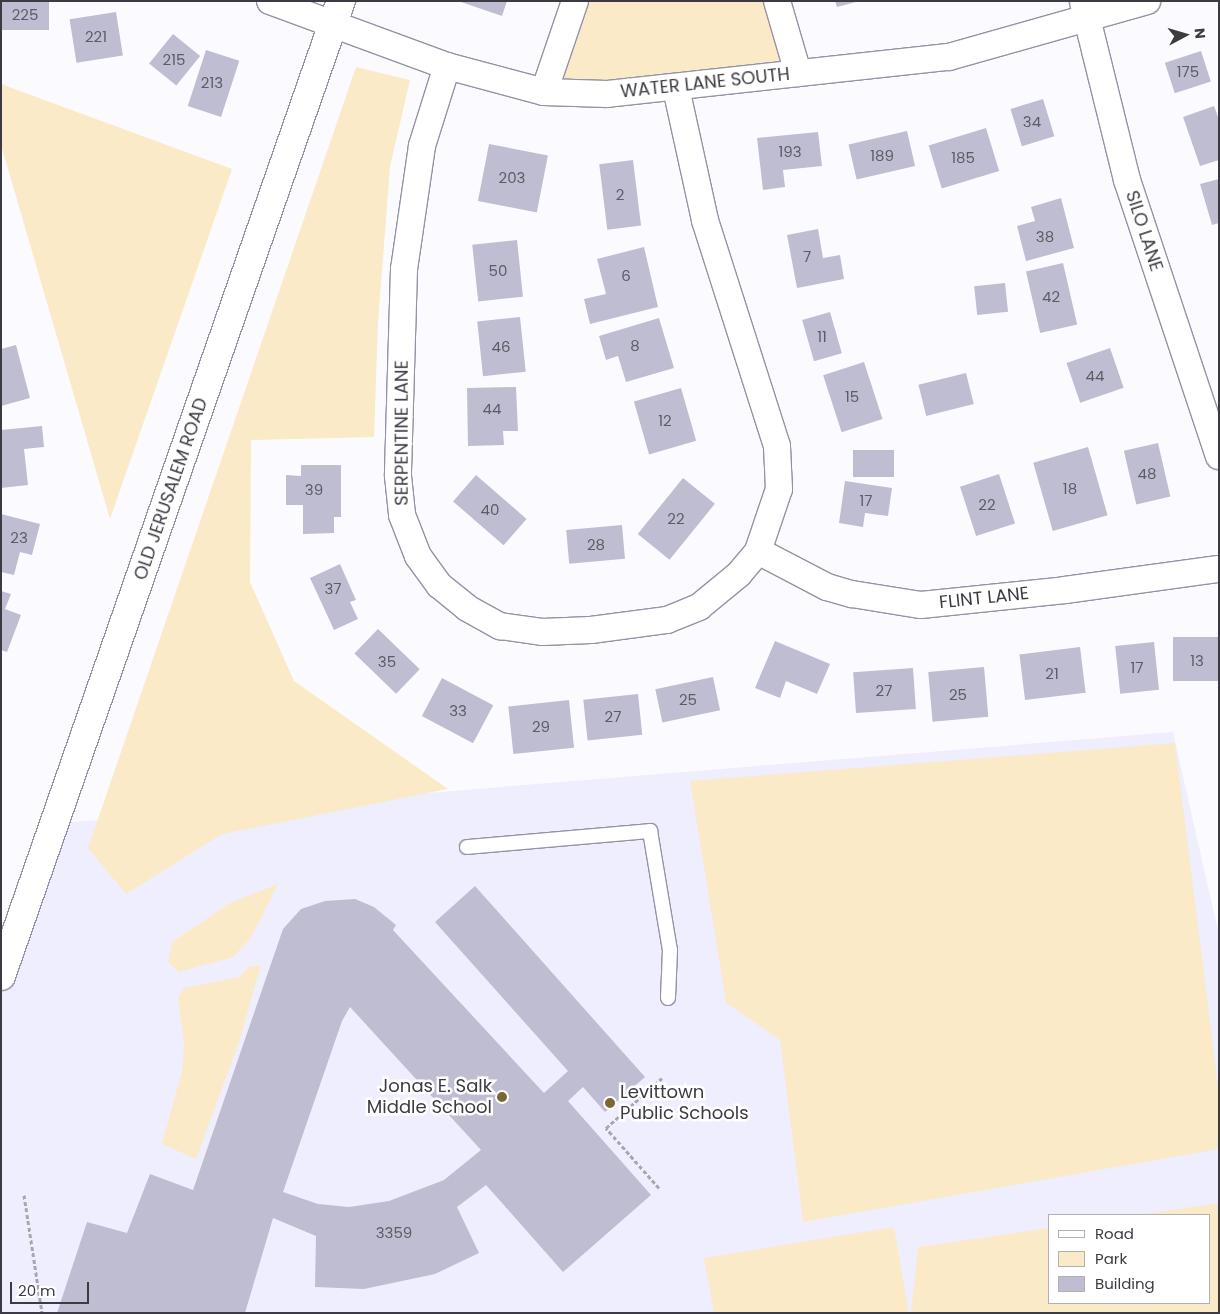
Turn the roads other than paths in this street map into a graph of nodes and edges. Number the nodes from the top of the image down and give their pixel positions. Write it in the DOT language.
graph roads {
  1 [pos="270,1"];
  2 [pos="575,1"];
  3 [pos="777,1"];
  4 [pos="1147,1"];
  5 [pos="1085,10"];
  6 [pos="337,12"];
  7 [pos="447,66"];
  8 [pos="798,73"];
  9 [pos="676,88"];
  10 [pos="544,92"];
  11 [pos="1219,456"];
  12 [pos="758,550"];
  13 [pos="1219,569"];
  14 [pos="467,847"];
  15 [pos="1,976"];
  16 [pos="668,998"];
  1 -- 6 [label="street, WATER LANE SOUTH"];
  2 -- 10 [label="street"];
  3 -- 8 [label="street"];
  4 -- 5 [label="street, WATER LANE SOUTH"];
  5 -- 8 [label="street, WATER LANE SOUTH"];
  5 -- 11 [label="street, SILO LANE"];
  6 -- 7 [label="street, WATER LANE SOUTH"];
  6 -- 15 [label="main road, OLD JERUSALEM ROAD"];
  7 -- 10 [label="street, WATER LANE SOUTH"];
  7 -- 12 [label="street, SERPENTINE LANE"];
  8 -- 9 [label="street, WATER LANE SOUTH"];
  9 -- 10 [label="street, WATER LANE SOUTH"];
  9 -- 12 [label="street, SERPENTINE LANE"];
  12 -- 13 [label="street, FLINT LANE"];
  14 -- 16 [label="lane"];
}
